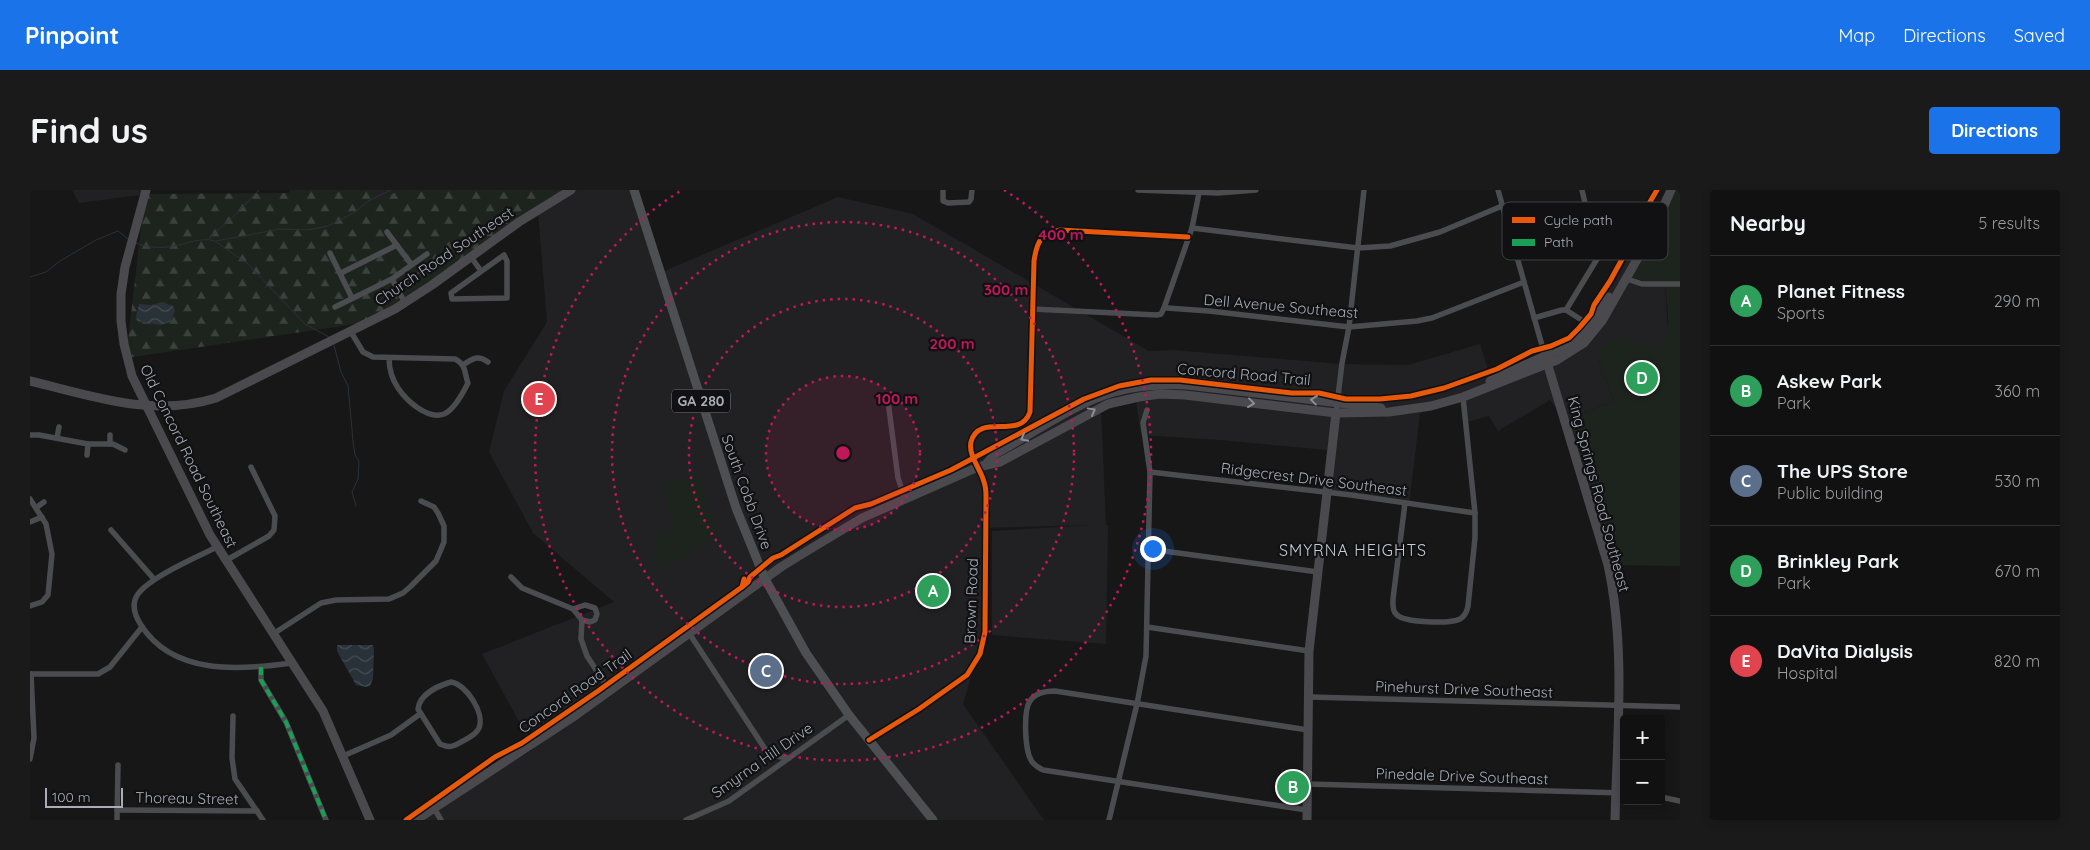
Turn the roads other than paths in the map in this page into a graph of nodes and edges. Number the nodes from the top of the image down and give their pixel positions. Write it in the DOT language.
graph roads {
  1 [pos="146,190"];
  2 [pos="571,190"];
  3 [pos="634,190"];
  4 [pos="943,190"];
  5 [pos="972,190"];
  6 [pos="1138,190"];
  7 [pos="1160,190"];
  8 [pos="1256,190"];
  9 [pos="1364,190"];
  10 [pos="1498,190"];
  11 [pos="1666,190"];
  12 [pos="1671,190"];
  13 [pos="1248,191"];
  14 [pos="1199,193"];
  15 [pos="1660,202"];
  16 [pos="1666,202"];
  17 [pos="1502,206"];
  18 [pos="1192,228"];
  19 [pos="387,232"];
  20 [pos="1188,236"];
  21 [pos="396,245"];
  22 [pos="1358,248"];
  23 [pos="330,253"];
  24 [pos="427,254"];
  25 [pos="471,257"];
  26 [pos="1518,260"];
  27 [pos="1596,260"];
  28 [pos="1631,260"];
  29 [pos="1637,260"];
  30 [pos="411,264"];
  31 [pos="481,271"];
  32 [pos="341,273"];
  33 [pos="392,279"];
  34 [pos="1627,279"];
  35 [pos="1524,282"];
  36 [pos="1680,284"];
  37 [pos="352,298"];
  38 [pos="405,303"];
  39 [pos="336,307"];
  40 [pos="1164,308"];
  41 [pos="1032,309"];
  42 [pos="1566,310"];
  43 [pos="1534,318"];
  44 [pos="1591,326"];
  45 [pos="1349,328"];
  46 [pos="350,332"];
  47 [pos="388,358"];
  48 [pos="1546,360"];
  49 [pos="488,362"];
  50 [pos="463,365"];
  51 [pos="30,381"];
  52 [pos="1463,398"];
  53 [pos="888,401"];
  54 [pos="146,406"];
  55 [pos="1337,408"];
  56 [pos="1147,410"];
  57 [pos="59,427"];
  58 [pos="30,435"];
  59 [pos="110,435"];
  60 [pos="57,438"];
  61 [pos="88,444"];
  62 [pos="110,444"];
  63 [pos="125,450"];
  64 [pos="87,456"];
  65 [pos="982,466"];
  66 [pos="251,467"];
  67 [pos="1150,472"];
  68 [pos="1327,493"];
  69 [pos="30,499"];
  70 [pos="906,499"];
  71 [pos="421,501"];
  72 [pos="44,502"];
  73 [pos="1405,503"];
  74 [pos="37,507"];
  75 [pos="1475,512"];
  76 [pos="42,517"];
  77 [pos="30,522"];
  78 [pos="111,530"];
  79 [pos="217,547"];
  80 [pos="1150,549"];
  81 [pos="225,561"];
  82 [pos="1318,572"];
  83 [pos="511,578"];
  84 [pos="154,579"];
  85 [pos="765,579"];
  86 [pos="30,606"];
  87 [pos="573,609"];
  88 [pos="582,620"];
  89 [pos="142,627"];
  90 [pos="1147,627"];
  91 [pos="273,634"];
  92 [pos="690,634"];
  93 [pos="1309,651"];
  94 [pos="292,663"];
  95 [pos="261,667"];
  96 [pos="31,674"];
  97 [pos="610,691"];
  98 [pos="1309,697"];
  99 [pos="1137,704"];
  100 [pos="1618,706"];
  101 [pos="1680,707"];
  102 [pos="420,714"];
  103 [pos="849,715"];
  104 [pos="233,716"];
  105 [pos="1308,730"];
  106 [pos="869,740"];
  107 [pos="343,756"];
  108 [pos="789,758"];
  109 [pos="30,759"];
  110 [pos="118,765"];
  111 [pos="1118,781"];
  112 [pos="1308,784"];
  113 [pos="1620,793"];
  114 [pos="1665,798"];
  115 [pos="1680,801"];
  116 [pos="434,808"];
  117 [pos="116,810"];
  118 [pos="1307,810"];
  119 [pos="257,812"];
  120 [pos="117,820"];
  121 [pos="264,820"];
  122 [pos="326,820"];
  123 [pos="370,820"];
  124 [pos="416,820"];
  125 [pos="441,820"];
  126 [pos="686,820"];
  127 [pos="933,820"];
  128 [pos="1109,820"];
  129 [pos="1307,820"];
  130 [pos="1615,820"];
  1 -- 54 [label="street, Old Concord Road Southeast"];
  2 -- 25 [label="street, Church Road Southeast"];
  3 -- 85 [label="main road, South Cobb Drive / GA 280"];
  4 -- 5 [label="street"];
  6 -- 7 [label="street"];
  7 -- 14 [label="street"];
  8 -- 13 [label="street"];
  9 -- 22 [label="street"];
  10 -- 17 [label="street"];
  11 -- 15 [label="street"];
  12 -- 16 [label="street"];
  13 -- 14 [label="street"];
  14 -- 18 [label="street"];
  17 -- 22 [label="street"];
  18 -- 20 [label="street"];
  18 -- 22 [label="street"];
  19 -- 21 [label="street"];
  20 -- 40 [label="street"];
  20 -- 41 [label="street, Brown Road"];
  21 -- 30 [label="street"];
  21 -- 32 [label="street"];
  22 -- 45 [label="street"];
  23 -- 32 [label="street"];
  24 -- 30 [label="street"];
  25 -- 31 [label="street"];
  25 -- 38 [label="street, Church Road Southeast"];
  26 -- 35 [label="street"];
  27 -- 42 [label="street"];
  28 -- 44 [label="street"];
  29 -- 34 [label="street"];
  30 -- 33 [label="street"];
  31 -- 31 [label="street"];
  32 -- 37 [label="street"];
  33 -- 37 [label="street"];
  33 -- 38 [label="street"];
  34 -- 36 [label="street"];
  34 -- 48 [label="street"];
  35 -- 43 [label="street"];
  35 -- 45 [label="street, Dell Avenue Southeast"];
  37 -- 39 [label="street"];
  38 -- 46 [label="street, Church Road Southeast"];
  40 -- 41 [label="street, Dell Avenue Southeast"];
  40 -- 45 [label="street, Dell Avenue Southeast"];
  41 -- 65 [label="street, Brown Road"];
  42 -- 43 [label="street"];
  42 -- 44 [label="street"];
  43 -- 48 [label="street"];
  44 -- 48 [label="street"];
  45 -- 55 [label="street"];
  46 -- 47 [label="street"];
  46 -- 54 [label="street, Church Road Southeast"];
  47 -- 50 [label="street"];
  47 -- 50 [label="street"];
  48 -- 52 [label="street"];
  48 -- 55 [label="street"];
  48 -- 100 [label="street, King Springs Road Southeast"];
  49 -- 50 [label="street"];
  51 -- 54 [label="street, Church Road Southeast"];
  52 -- 55 [label="street"];
  52 -- 75 [label="street"];
  53 -- 70 [label="street"];
  54 -- 79 [label="street, Old Concord Road Southeast"];
  55 -- 65 [label="street"];
  55 -- 68 [label="street"];
  56 -- 67 [label="street"];
  57 -- 60 [label="street"];
  58 -- 60 [label="street"];
  59 -- 62 [label="street"];
  60 -- 61 [label="street"];
  61 -- 62 [label="street"];
  61 -- 64 [label="street"];
  62 -- 63 [label="street"];
  65 -- 70 [label="street"];
  65 -- 106 [label="street, Brown Road"];
  66 -- 81 [label="street"];
  67 -- 68 [label="street, Ridgecrest Drive Southeast"];
  67 -- 80 [label="street"];
  68 -- 73 [label="street, Ridgecrest Drive Southeast"];
  68 -- 82 [label="street"];
  69 -- 74 [label="street"];
  70 -- 85 [label="street"];
  71 -- 91 [label="street"];
  72 -- 74 [label="street"];
  73 -- 75 [label="street, Ridgecrest Drive Southeast"];
  73 -- 75 [label="street"];
  74 -- 76 [label="street"];
  76 -- 77 [label="street"];
  76 -- 86 [label="street"];
  78 -- 84 [label="street"];
  79 -- 81 [label="street, Old Concord Road Southeast"];
  79 -- 84 [label="street"];
  80 -- 82 [label="street"];
  80 -- 90 [label="street"];
  81 -- 91 [label="street, Old Concord Road Southeast"];
  82 -- 93 [label="street"];
  83 -- 87 [label="street"];
  84 -- 89 [label="street"];
  85 -- 92 [label="street"];
  85 -- 103 [label="main road, South Cobb Drive / GA 280"];
  87 -- 88 [label="street"];
  87 -- 88 [label="street"];
  88 -- 97 [label="street"];
  89 -- 95 [label="street"];
  89 -- 96 [label="street"];
  90 -- 93 [label="street"];
  90 -- 99 [label="street"];
  91 -- 94 [label="street, Old Concord Road Southeast"];
  92 -- 97 [label="street"];
  92 -- 108 [label="street"];
  93 -- 98 [label="street"];
  94 -- 95 [label="street"];
  94 -- 107 [label="street, Old Concord Road Southeast"];
  95 -- 122 [label="street"];
  96 -- 109 [label="street"];
  97 -- 116 [label="street"];
  98 -- 100 [label="street, Pinehurst Drive Southeast"];
  98 -- 105 [label="street"];
  99 -- 105 [label="street"];
  99 -- 111 [label="street"];
  99 -- 111 [label="street"];
  100 -- 101 [label="street, Pinehurst Drive Southeast"];
  100 -- 113 [label="street, King Springs Road Southeast"];
  102 -- 102 [label="street"];
  102 -- 107 [label="street"];
  103 -- 106 [label="main road, South Cobb Drive / GA 280"];
  103 -- 108 [label="street, Smyrna Hill Drive"];
  104 -- 119 [label="street"];
  105 -- 112 [label="street"];
  106 -- 127 [label="main road, South Cobb Drive / GA 280"];
  107 -- 123 [label="street, Old Concord Road Southeast"];
  108 -- 126 [label="street, Smyrna Hill Drive"];
  110 -- 117 [label="street"];
  111 -- 118 [label="street"];
  111 -- 128 [label="street"];
  112 -- 113 [label="street, Pinedale Drive Southeast"];
  112 -- 118 [label="street"];
  113 -- 130 [label="street, King Springs Road Southeast"];
  114 -- 115 [label="street"];
  116 -- 124 [label="street"];
  116 -- 125 [label="street"];
  117 -- 119 [label="street, Thoreau Street"];
  117 -- 120 [label="street"];
  118 -- 129 [label="street"];
  119 -- 121 [label="street"];
}
